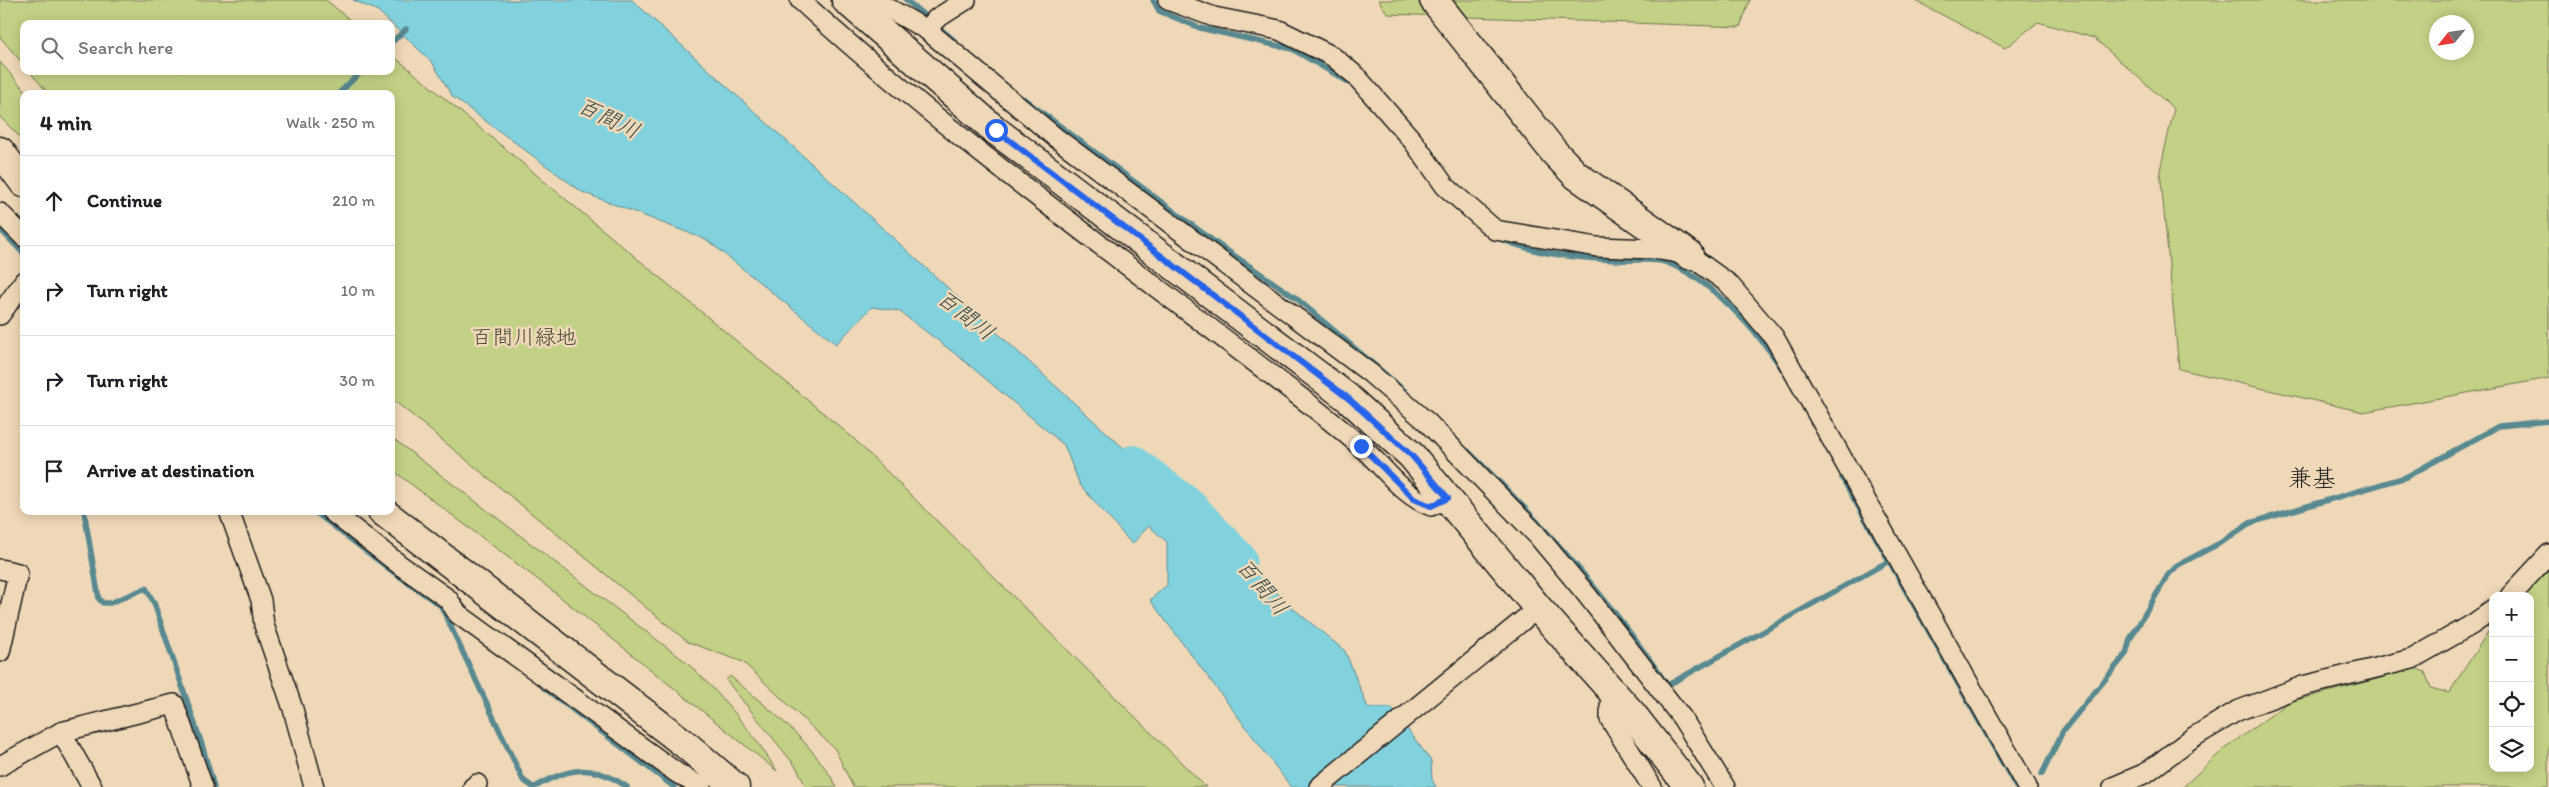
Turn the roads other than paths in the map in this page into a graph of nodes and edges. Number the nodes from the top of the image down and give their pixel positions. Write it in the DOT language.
graph roads {
  1 [pos="800,0"];
  2 [pos="846,0"];
  3 [pos="874,0"];
  4 [pos="966,0"];
  5 [pos="1168,0"];
  6 [pos="1434,0"];
  7 [pos="931,24"];
  8 [pos="0,150"];
  9 [pos="20,178"];
  10 [pos="0,213"];
  11 [pos="20,233"];
  12 [pos="1689,255"];
  13 [pos="20,287"];
  14 [pos="0,315"];
  15 [pos="1448,498"];
  16 [pos="230,515"];
  17 [pos="336,515"];
  18 [pos="387,515"];
  19 [pos="2549,554"];
  20 [pos="0,569"];
  21 [pos="2514,592"];
  22 [pos="2489,613"];
  23 [pos="1530,616"];
  24 [pos="0,652"];
  25 [pos="1614,694"];
  26 [pos="61,732"];
  27 [pos="0,766"];
  28 [pos="2125,785"];
  29 [pos="92,787"];
  30 [pos="203,787"];
  31 [pos="314,787"];
  32 [pos="701,787"];
  33 [pos="735,787"];
  34 [pos="1319,787"];
  35 [pos="1652,787"];
  36 [pos="1689,787"];
  37 [pos="1725,787"];
  38 [pos="2027,787"];
  1 -- 15 [label="street"];
  2 -- 15 [label="street"];
  3 -- 7 [label="street"];
  4 -- 7 [label="street"];
  5 -- 12 [label="street"];
  6 -- 12 [label="street"];
  7 -- 37 [label="street"];
  8 -- 9 [label="street"];
  10 -- 11 [label="street"];
  12 -- 38 [label="street"];
  13 -- 14 [label="street"];
  15 -- 23 [label="street"];
  16 -- 31 [label="street"];
  17 -- 32 [label="street"];
  18 -- 33 [label="street"];
  19 -- 21 [label="street"];
  20 -- 24 [label="street"];
  22 -- 28 [label="street"];
  23 -- 25 [label="street"];
  23 -- 34 [label="street"];
  25 -- 35 [label="street"];
  25 -- 36 [label="street"];
  26 -- 27 [label="street"];
  26 -- 29 [label="street"];
  26 -- 30 [label="street"];
}
